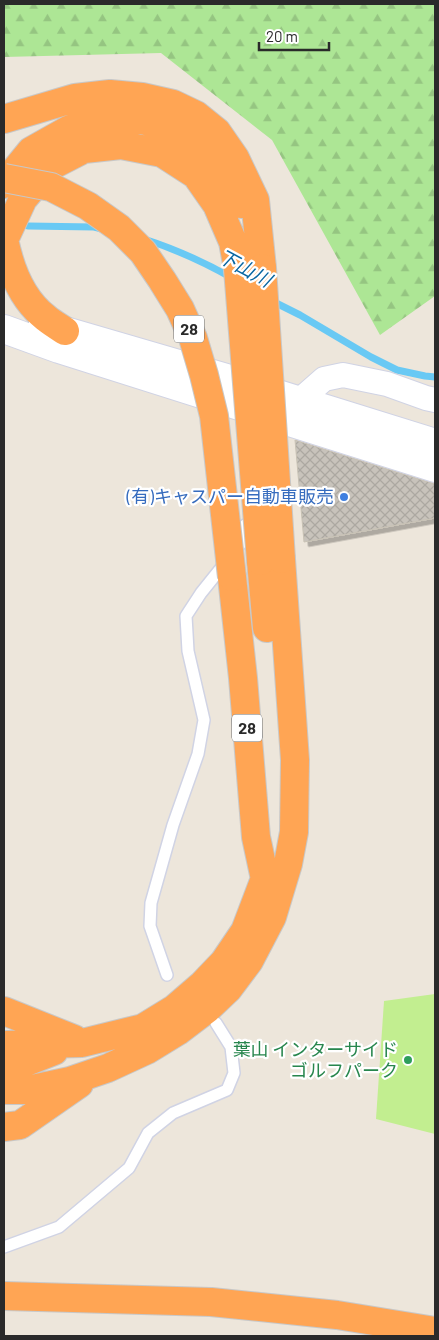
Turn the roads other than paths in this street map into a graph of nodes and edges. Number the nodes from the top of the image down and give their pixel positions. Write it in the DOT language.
graph roads {
  1 [pos="4,119"];
  2 [pos="4,178"];
  3 [pos="4,184"];
  4 [pos="4,240"];
  5 [pos="250,269"];
  6 [pos="4,309"];
  7 [pos="4,329"];
  8 [pos="65,331"];
  9 [pos="235,397"];
  10 [pos="435,400"];
  11 [pos="299,401"];
  12 [pos="435,444"];
  13 [pos="435,468"];
  14 [pos="244,518"];
  15 [pos="271,560"];
  16 [pos="265,879"];
  17 [pos="167,975"];
  18 [pos="4,1011"];
  19 [pos="216,1023"];
  20 [pos="4,1032"];
  21 [pos="67,1044"];
  22 [pos="7,1061"];
  23 [pos="96,1072"];
  24 [pos="4,1090"];
  25 [pos="42,1110"];
  26 [pos="4,1111"];
  27 [pos="4,1127"];
  28 [pos="4,1247"];
  29 [pos="4,1296"];
  30 [pos="435,1331"];
  1 -- 5 [label="highway"];
  2 -- 16 [label="highway, 28, bridge"];
  3 -- 5 [label="highway"];
  4 -- 5 [label="highway"];
  4 -- 8 [label="highway"];
  5 -- 15 [label="highway, bridge"];
  6 -- 8 [label="street"];
  7 -- 9 [label="street"];
  8 -- 9 [label="street"];
  9 -- 11 [label="street"];
  9 -- 13 [label="street"];
  10 -- 11 [label="street"];
  11 -- 12 [label="street"];
  14 -- 17 [label="lane"];
  15 -- 16 [label="highway"];
  15 -- 23 [label="highway"];
  16 -- 21 [label="highway"];
  18 -- 21 [label="highway"];
  19 -- 28 [label="lane"];
  20 -- 21 [label="highway"];
  21 -- 22 [label="highway"];
  23 -- 24 [label="highway"];
  23 -- 25 [label="highway"];
  25 -- 26 [label="highway"];
  25 -- 27 [label="highway"];
  29 -- 30 [label="highway"];
}
